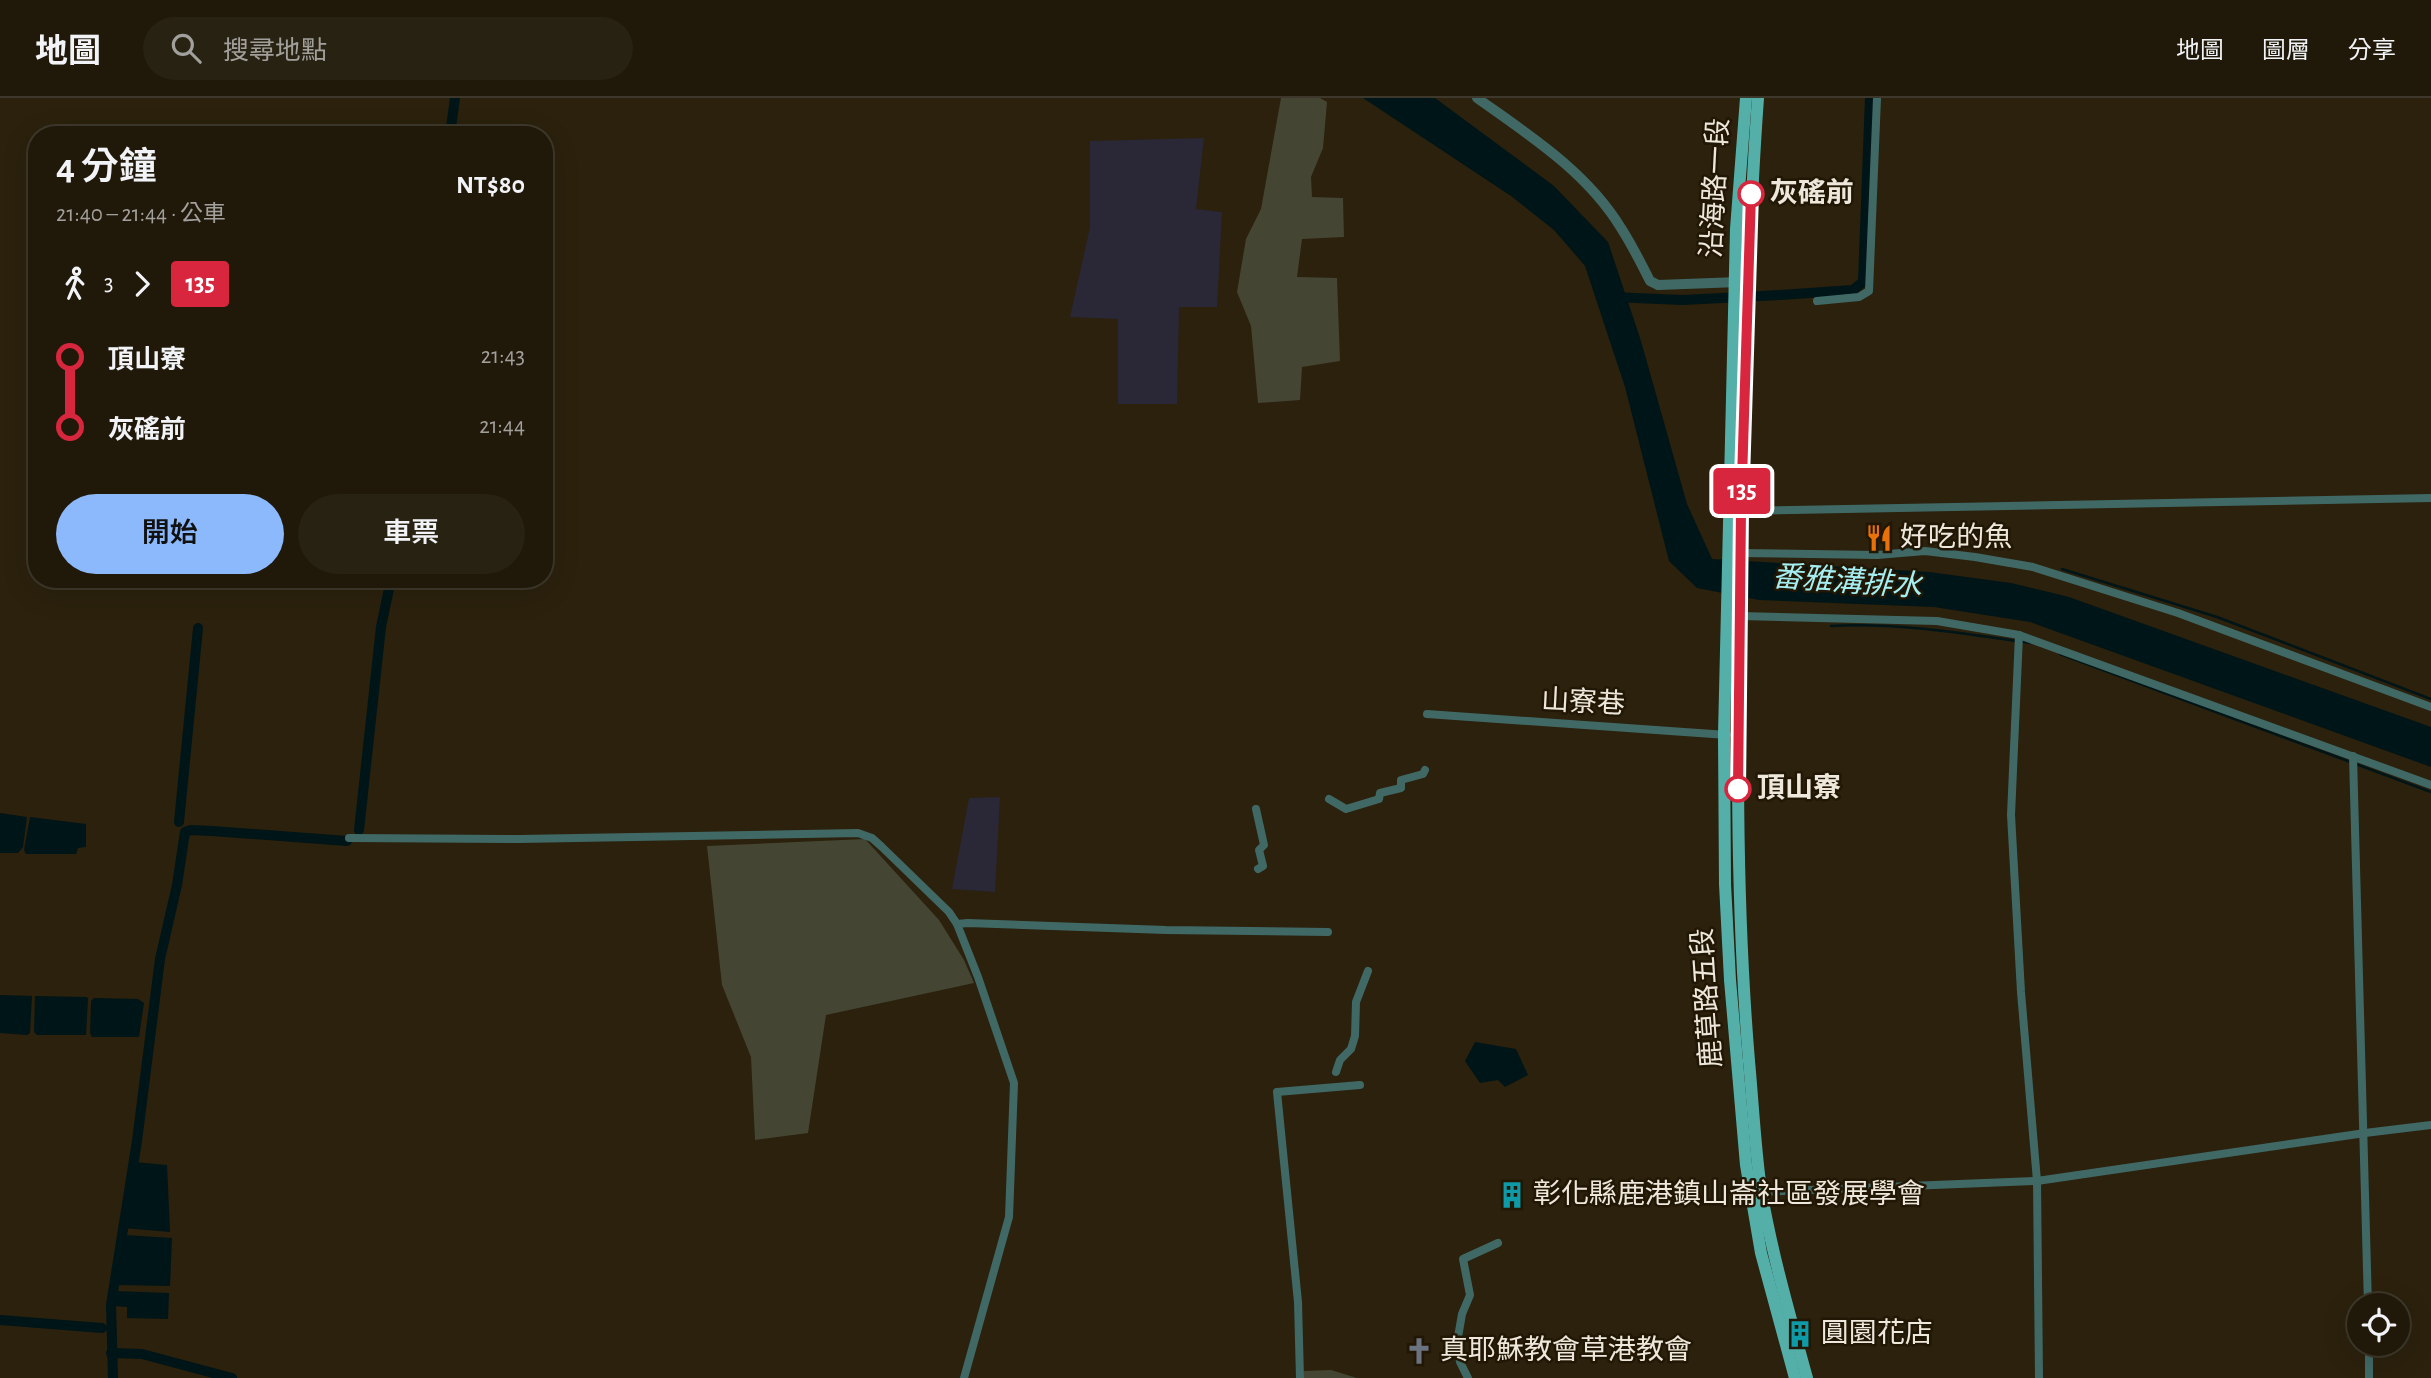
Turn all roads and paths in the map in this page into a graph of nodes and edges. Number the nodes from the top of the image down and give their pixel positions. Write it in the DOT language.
graph roads {
  1 [pos="1477,98"];
  2 [pos="1746,98"];
  3 [pos="1758,98"];
  4 [pos="1877,98"];
  5 [pos="1741,282"];
  6 [pos="1817,301"];
  7 [pos="1741,304"];
  8 [pos="2431,498"];
  9 [pos="1741,511"];
  10 [pos="1735,555"];
  11 [pos="1733,612"];
  12 [pos="2019,635"];
  13 [pos="2431,707"];
  14 [pos="1427,714"];
  15 [pos="1731,736"];
  16 [pos="2353,756"];
  17 [pos="1425,770"];
  18 [pos="2431,785"];
  19 [pos="1329,799"];
  20 [pos="1256,808"];
  21 [pos="349,838"];
  22 [pos="1258,869"];
  23 [pos="957,924"];
  24 [pos="1328,932"];
  25 [pos="1368,971"];
  26 [pos="1336,1072"];
  27 [pos="1360,1085"];
  28 [pos="2431,1125"];
  29 [pos="2365,1133"];
  30 [pos="2037,1181"];
  31 [pos="1762,1192"];
  32 [pos="1498,1243"];
  33 [pos="2368,1293"];
  34 [pos="2369,1356"];
  35 [pos="964,1378"];
  36 [pos="1300,1378"];
  37 [pos="1468,1378"];
  38 [pos="1795,1378"];
  39 [pos="1807,1378"];
  40 [pos="2039,1378"];
  41 [pos="2369,1378"];
  1 -- 5 [label="street"];
  2 -- 5 [label="main road, 沿海路一段"];
  3 -- 5 [label="main road, 沿海路一段"];
  4 -- 6 [label="street"];
  5 -- 7 [label="main road"];
  7 -- 9 [label="main road"];
  7 -- 10 [label="main road"];
  8 -- 9 [label="street"];
  9 -- 10 [label="main road"];
  10 -- 11 [label="main road, 鹿草路五段"];
  10 -- 13 [label="street"];
  11 -- 12 [label="street"];
  11 -- 15 [label="main road, 鹿草路五段"];
  12 -- 16 [label="street"];
  12 -- 30 [label="street"];
  14 -- 15 [label="street, 山寮巷"];
  15 -- 31 [label="main road, 鹿草路五段"];
  15 -- 38 [label="main road, 鹿草路五段"];
  16 -- 18 [label="street"];
  16 -- 29 [label="street"];
  17 -- 19 [label="street"];
  20 -- 22 [label="street"];
  21 -- 23 [label="street"];
  23 -- 24 [label="street"];
  23 -- 35 [label="street"];
  25 -- 26 [label="street"];
  27 -- 36 [label="street"];
  28 -- 29 [label="street"];
  29 -- 30 [label="street"];
  29 -- 33 [label="street"];
  30 -- 31 [label="street"];
  30 -- 40 [label="street"];
  31 -- 39 [label="main road, 鹿草路五段"];
  32 -- 37 [label="street"];
  34 -- 41 [label="street"];
}
